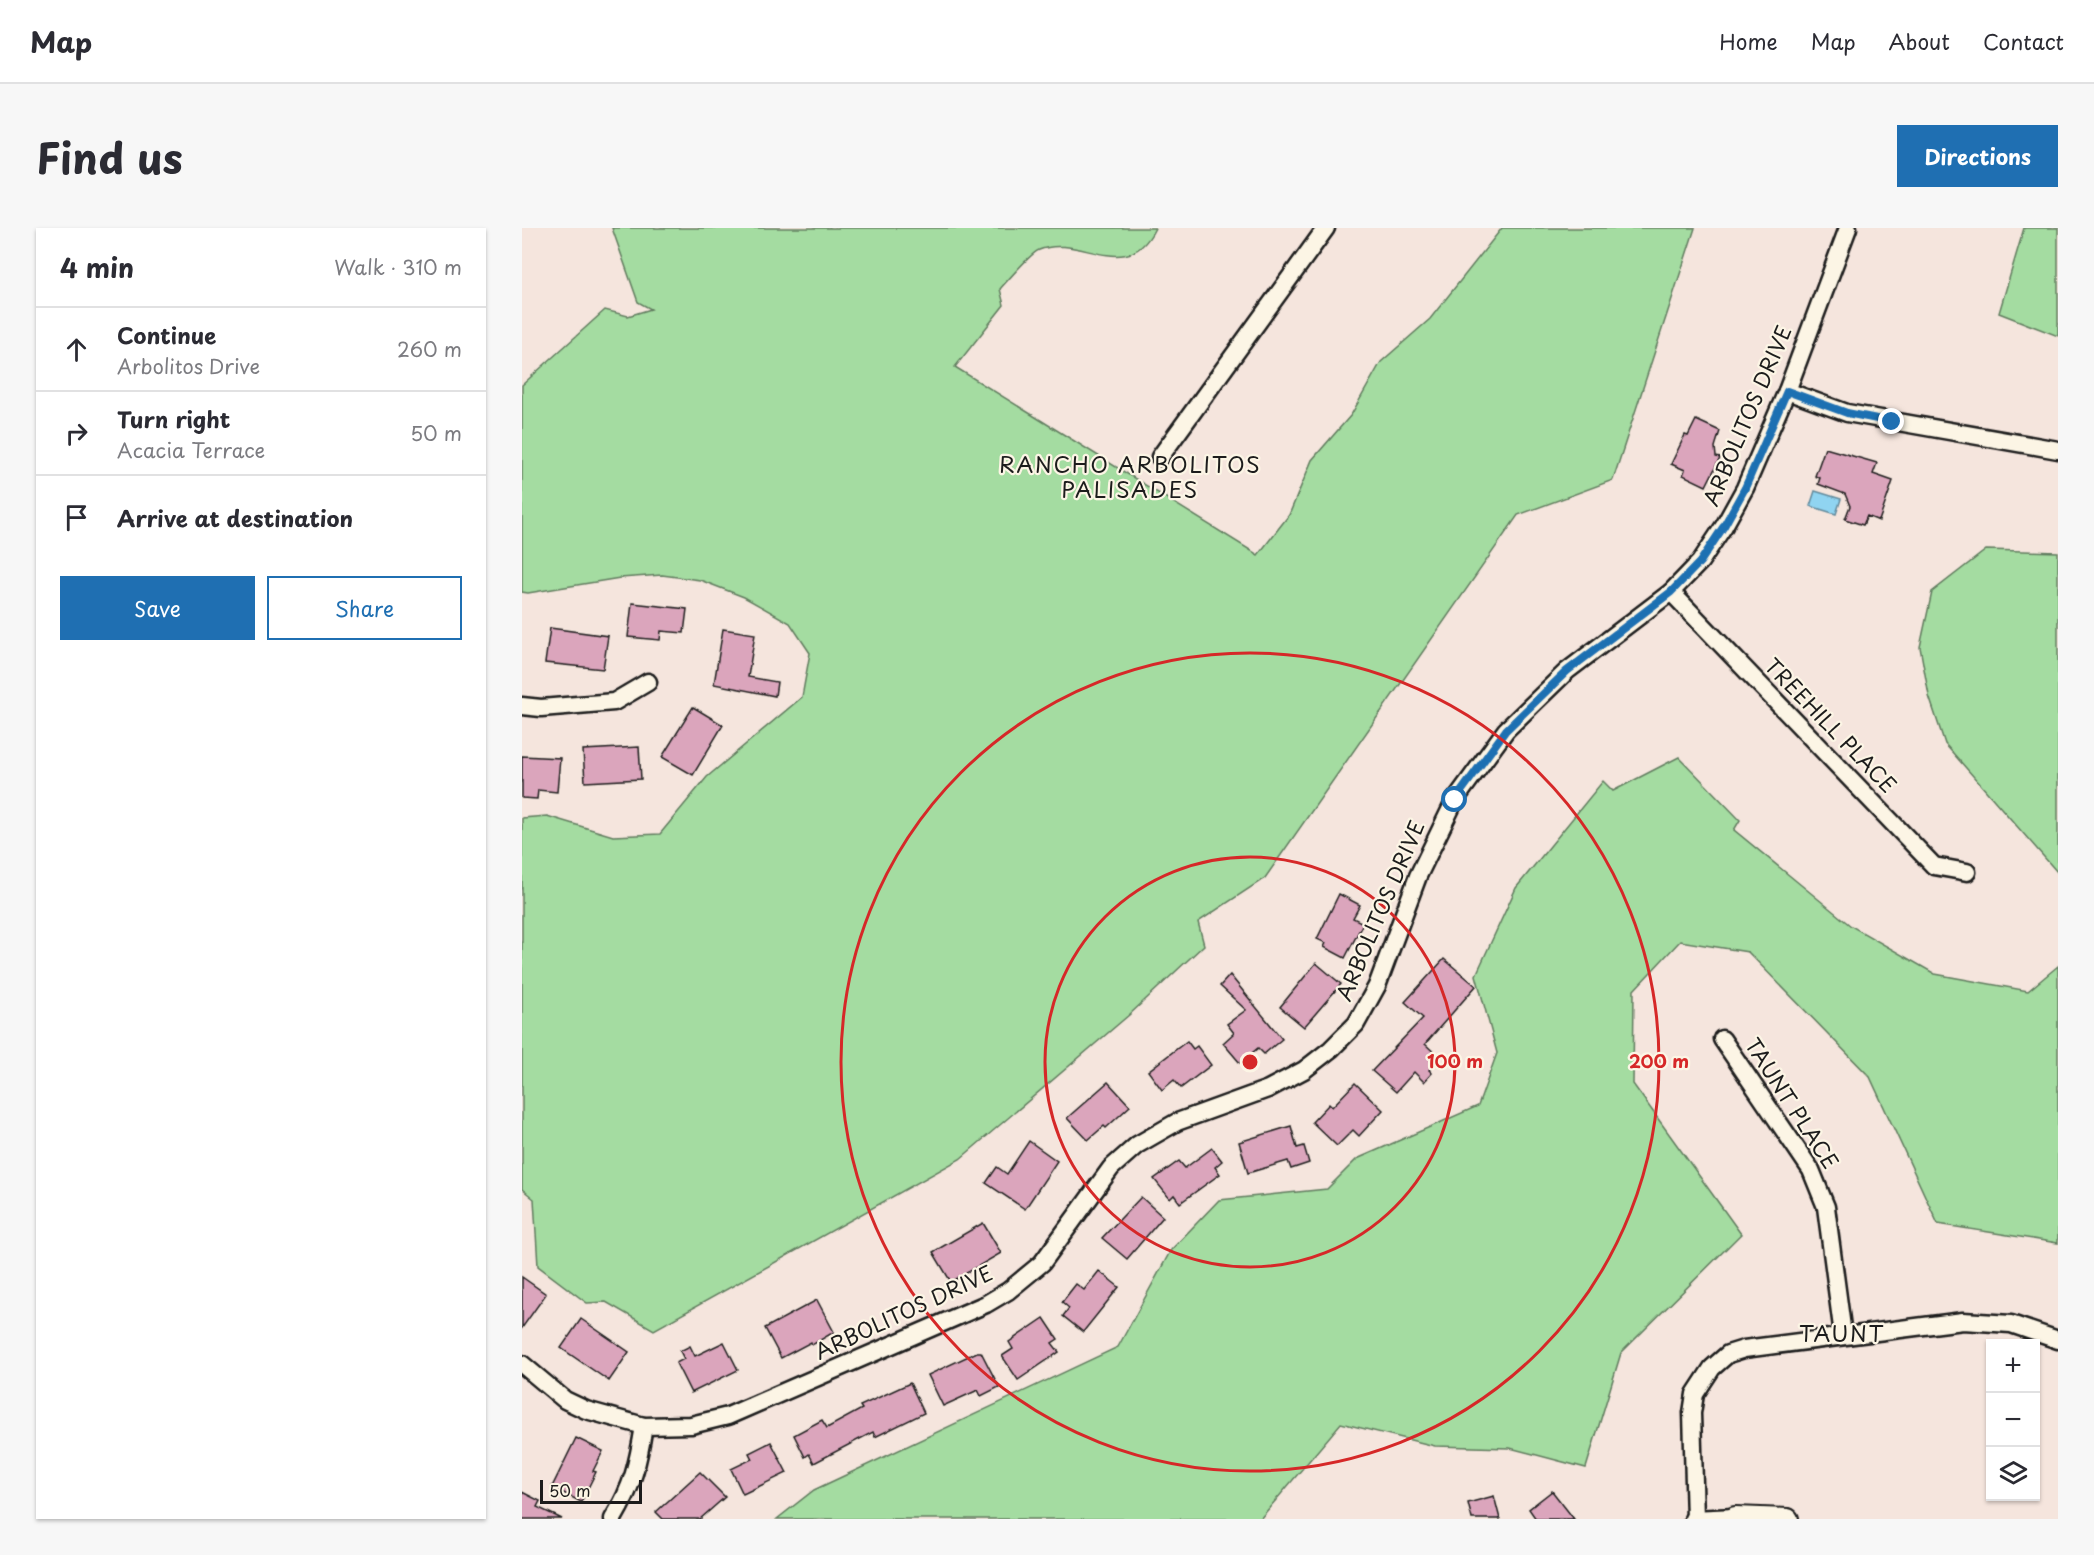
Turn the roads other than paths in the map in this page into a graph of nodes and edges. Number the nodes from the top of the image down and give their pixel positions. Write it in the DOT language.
graph roads {
  1 [pos="1326,228"];
  2 [pos="1848,228"];
  3 [pos="1787,391"];
  4 [pos="2058,450"];
  5 [pos="1160,457"];
  6 [pos="1671,592"];
  7 [pos="648,682"];
  8 [pos="522,706"];
  9 [pos="1967,872"];
  10 [pos="1722,1039"];
  11 [pos="1843,1335"];
  12 [pos="2058,1340"];
  13 [pos="522,1364"];
  14 [pos="644,1426"];
  15 [pos="1735,1517"];
  16 [pos="613,1519"];
  17 [pos="1694,1519"];
  18 [pos="1788,1519"];
  1 -- 5 [label="street"];
  2 -- 3 [label="street, ARBOLITOS DRIVE"];
  3 -- 4 [label="street"];
  3 -- 6 [label="street, ARBOLITOS DRIVE"];
  6 -- 9 [label="street, TREEHILL PLACE"];
  6 -- 14 [label="street, ARBOLITOS DRIVE"];
  7 -- 8 [label="street"];
  10 -- 11 [label="street, TAUNT PLACE"];
  11 -- 12 [label="street"];
  11 -- 17 [label="street"];
  13 -- 14 [label="street, ARBOLITOS DRIVE"];
  14 -- 16 [label="street"];
  15 -- 17 [label="street"];
  15 -- 18 [label="street"];
}
